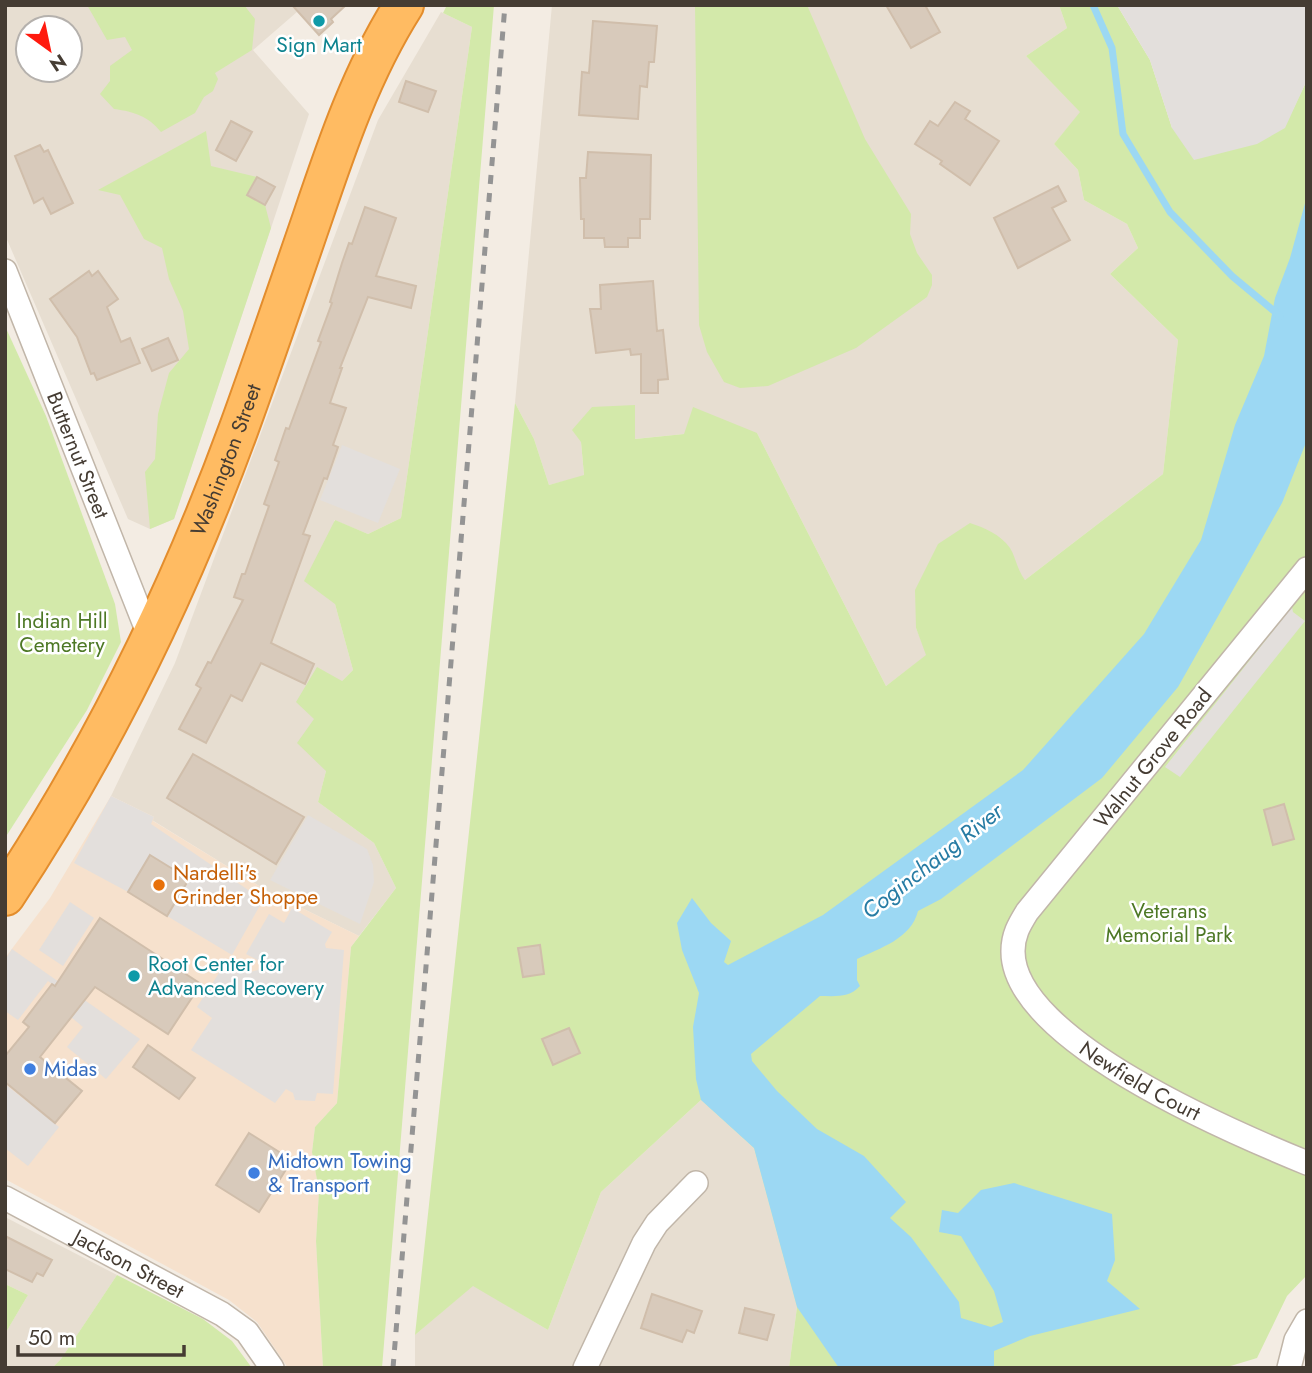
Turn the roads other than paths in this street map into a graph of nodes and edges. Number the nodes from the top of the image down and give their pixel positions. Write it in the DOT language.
graph roads {
  1 [pos="404,5"];
  2 [pos="5,271"];
  3 [pos="1307,569"];
  4 [pos="151,640"];
  5 [pos="5,896"];
  6 [pos="1012,954"];
  7 [pos="1307,1163"];
  8 [pos="696,1184"];
  9 [pos="5,1198"];
  10 [pos="1307,1321"];
  11 [pos="272,1368"];
  12 [pos="584,1368"];
  13 [pos="1289,1368"];
  1 -- 4 [label="highway, Washington Street"];
  2 -- 4 [label="street, Butternut Street"];
  3 -- 6 [label="street, Walnut Grove Road"];
  4 -- 5 [label="highway, Washington Street"];
  6 -- 7 [label="street, Newfield Court"];
  8 -- 12 [label="street"];
  9 -- 11 [label="street, Jackson Street"];
  10 -- 13 [label="street"];
}
